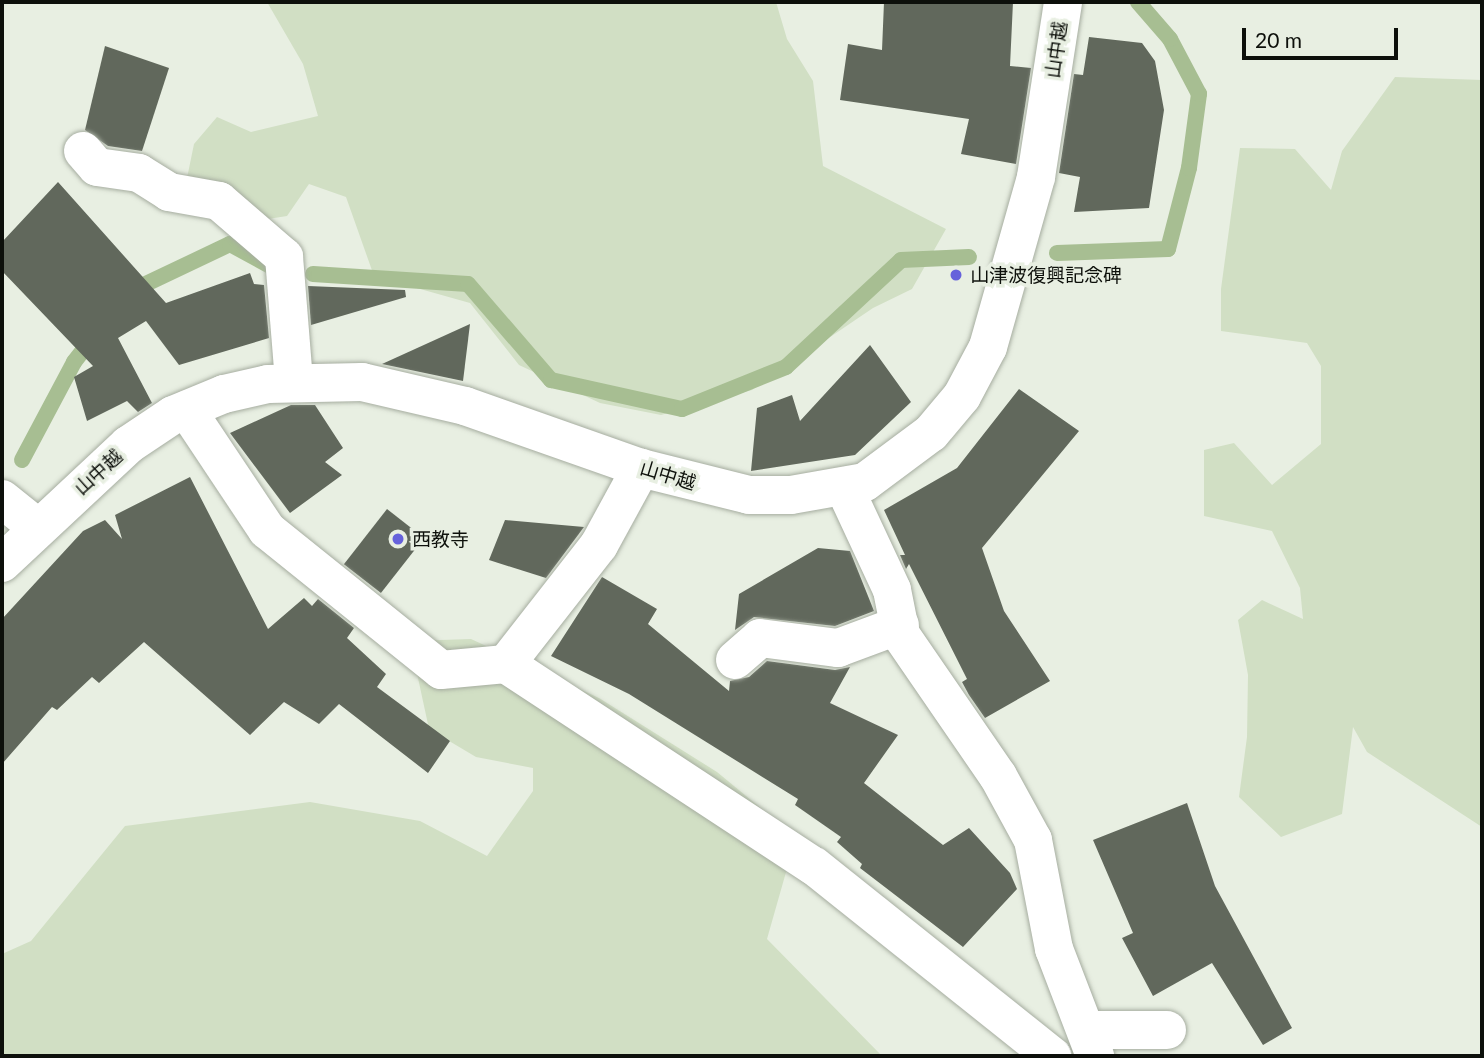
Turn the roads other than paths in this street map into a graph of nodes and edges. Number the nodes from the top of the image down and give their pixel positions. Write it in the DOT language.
graph roads {
  1 [pos="1063,2"];
  2 [pos="83,151"];
  3 [pos="294,382"];
  4 [pos="187,410"];
  5 [pos="641,468"];
  6 [pos="845,489"];
  7 [pos="2,499"];
  8 [pos="38,528"];
  9 [pos="2,563"];
  10 [pos="900,625"];
  11 [pos="734,660"];
  12 [pos="506,664"];
  13 [pos="1167,1030"];
  14 [pos="1091,1043"];
  15 [pos="1052,1056"];
  1 -- 6 [label="street, 山中越"];
  2 -- 3 [label="street"];
  3 -- 4 [label="street, 山中越"];
  3 -- 5 [label="street, 山中越"];
  4 -- 8 [label="street, 山中越"];
  4 -- 12 [label="street"];
  5 -- 6 [label="street, 山中越"];
  5 -- 12 [label="street"];
  6 -- 10 [label="street"];
  7 -- 8 [label="street"];
  8 -- 9 [label="street, 山中越"];
  10 -- 11 [label="street"];
  10 -- 14 [label="street"];
  12 -- 15 [label="street"];
  13 -- 14 [label="street"];
}
